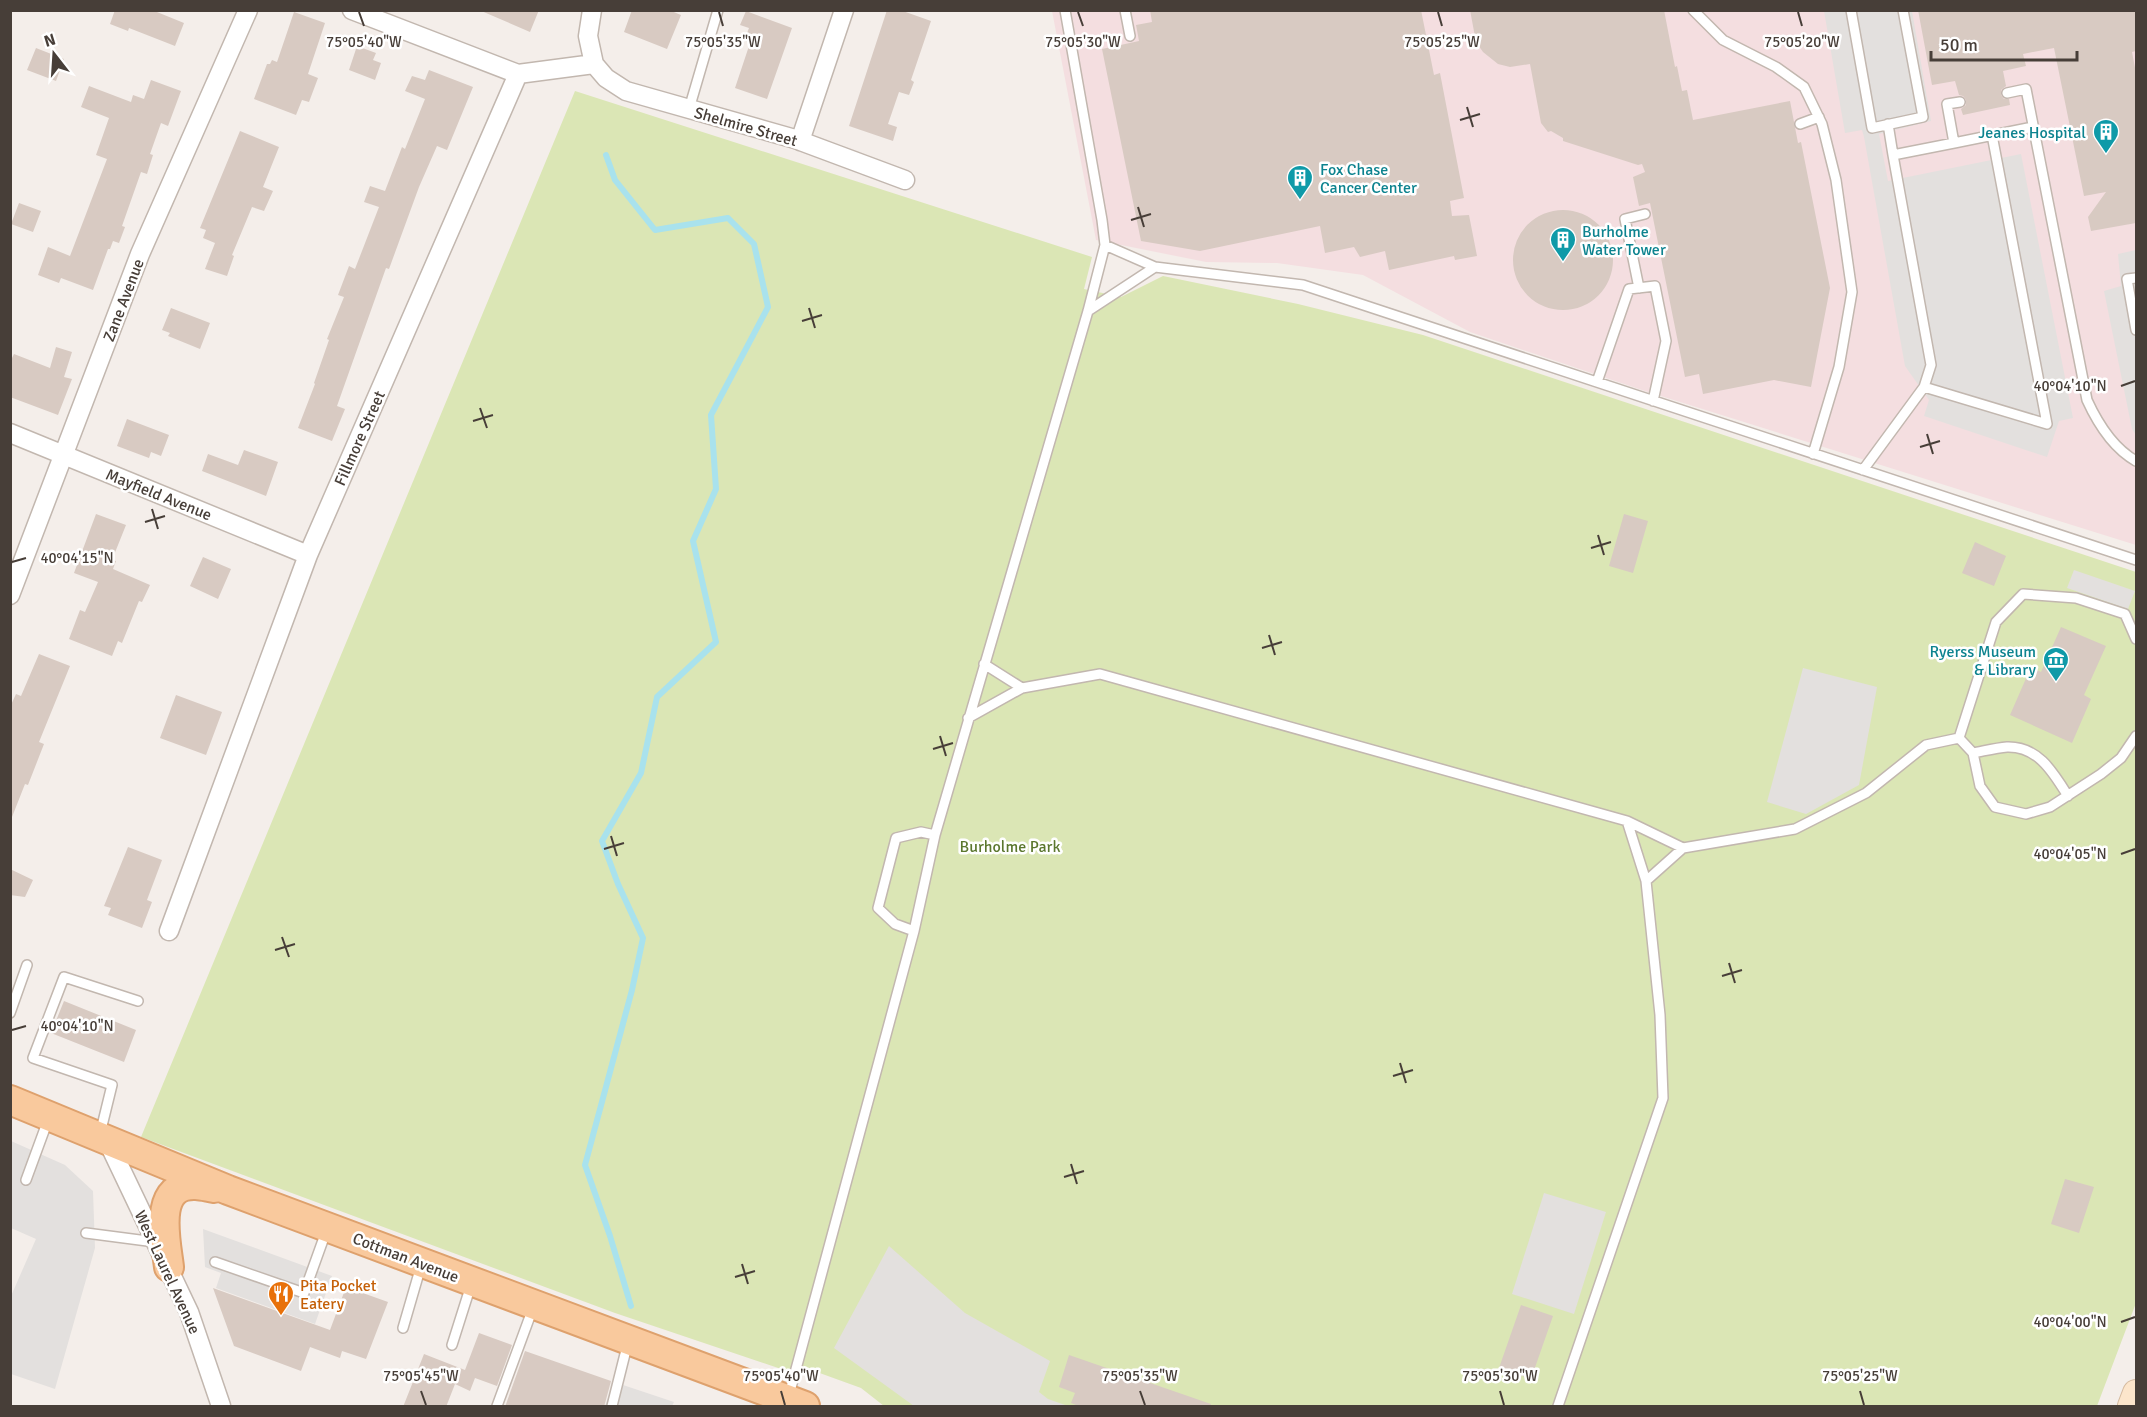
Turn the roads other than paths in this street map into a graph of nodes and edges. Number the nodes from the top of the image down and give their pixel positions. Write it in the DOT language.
graph roads {
  1 [pos="248,10"];
  2 [pos="352,10"];
  3 [pos="592,10"];
  4 [pos="718,10"];
  5 [pos="844,10"];
  6 [pos="1065,10"];
  7 [pos="1125,10"];
  8 [pos="1693,10"];
  9 [pos="1851,10"];
  10 [pos="1903,10"];
  11 [pos="1130,36"];
  12 [pos="594,64"];
  13 [pos="518,74"];
  14 [pos="2007,93"];
  15 [pos="1960,102"];
  16 [pos="689,109"];
  17 [pos="1819,117"];
  18 [pos="1800,124"];
  19 [pos="1888,124"];
  20 [pos="2033,127"];
  21 [pos="1992,135"];
  22 [pos="800,141"];
  23 [pos="1954,143"];
  24 [pos="1893,155"];
  25 [pos="905,180"];
  26 [pos="1645,214"];
  27 [pos="1105,245"];
  28 [pos="1155,267"];
  29 [pos="2136,278"];
  30 [pos="1639,288"];
  31 [pos="1088,311"];
  32 [pos="2136,330"];
  33 [pos="1597,382"];
  34 [pos="1924,387"];
  35 [pos="1653,401"];
  36 [pos="10,433"];
  37 [pos="63,454"];
  38 [pos="1813,454"];
  39 [pos="2136,461"];
  40 [pos="1863,470"];
  41 [pos="308,555"];
  42 [pos="2136,560"];
  43 [pos="10,595"];
  44 [pos="2136,639"];
  45 [pos="984,664"];
  46 [pos="1022,688"];
  47 [pos="968,718"];
  48 [pos="2136,736"];
  49 [pos="1959,738"];
  50 [pos="1973,753"];
  51 [pos="2068,796"];
  52 [pos="1627,821"];
  53 [pos="935,835"];
  54 [pos="1683,848"];
  55 [pos="1646,881"];
  56 [pos="169,931"];
  57 [pos="914,931"];
  58 [pos="27,965"];
  59 [pos="138,1001"];
  60 [pos="10,1013"];
  61 [pos="10,1100"];
  62 [pos="49,1116"];
  63 [pos="103,1138"];
  64 [pos="26,1180"];
  65 [pos="228,1190"];
  66 [pos="327,1227"];
  67 [pos="86,1233"];
  68 [pos="155,1242"];
  69 [pos="215,1262"];
  70 [pos="422,1264"];
  71 [pos="169,1268"];
  72 [pos="472,1282"];
  73 [pos="534,1305"];
  74 [pos="404,1328"];
  75 [pos="628,1340"];
  76 [pos="452,1345"];
  77 [pos="2136,1393"];
  78 [pos="797,1403"];
  79 [pos="217,1405"];
  80 [pos="497,1407"];
  81 [pos="612,1407"];
  82 [pos="1558,1407"];
  83 [pos="2132,1407"];
  1 -- 37 [label="street, Zane Avenue"];
  2 -- 13 [label="street"];
  3 -- 12 [label="street"];
  4 -- 16 [label="lane"];
  5 -- 22 [label="street"];
  6 -- 27 [label="lane"];
  7 -- 11 [label="lane"];
  8 -- 17 [label="lane"];
  9 -- 19 [label="lane"];
  10 -- 19 [label="lane"];
  12 -- 13 [label="street"];
  12 -- 16 [label="street, Shelmire Street"];
  13 -- 41 [label="street, Fillmore Street"];
  14 -- 20 [label="lane"];
  15 -- 23 [label="lane"];
  16 -- 22 [label="street, Shelmire Street"];
  17 -- 18 [label="lane"];
  17 -- 38 [label="lane"];
  19 -- 24 [label="lane"];
  20 -- 21 [label="lane"];
  20 -- 39 [label="lane"];
  21 -- 23 [label="lane"];
  21 -- 34 [label="lane"];
  22 -- 25 [label="street, Shelmire Street"];
  23 -- 24 [label="lane"];
  24 -- 34 [label="lane"];
  26 -- 30 [label="lane"];
  27 -- 28 [label="lane"];
  27 -- 31 [label="lane"];
  28 -- 31 [label="lane"];
  28 -- 33 [label="lane"];
  29 -- 32 [label="lane"];
  30 -- 33 [label="lane"];
  30 -- 35 [label="lane"];
  31 -- 45 [label="lane"];
  33 -- 35 [label="lane"];
  34 -- 40 [label="lane"];
  35 -- 38 [label="lane"];
  36 -- 37 [label="street, Mayfield Avenue"];
  37 -- 41 [label="street, Mayfield Avenue"];
  37 -- 43 [label="street, Zane Avenue"];
  38 -- 40 [label="lane"];
  40 -- 42 [label="lane"];
  41 -- 56 [label="street, Fillmore Street"];
  44 -- 49 [label="lane"];
  45 -- 46 [label="lane"];
  45 -- 47 [label="lane"];
  46 -- 47 [label="lane"];
  46 -- 52 [label="lane"];
  47 -- 53 [label="lane"];
  48 -- 51 [label="lane"];
  49 -- 50 [label="lane"];
  49 -- 54 [label="lane"];
  50 -- 51 [label="lane"];
  50 -- 51 [label="lane"];
  52 -- 54 [label="lane"];
  52 -- 55 [label="lane"];
  53 -- 57 [label="lane"];
  53 -- 57 [label="lane"];
  54 -- 55 [label="lane"];
  55 -- 82 [label="lane"];
  57 -- 78 [label="lane"];
  58 -- 60 [label="lane"];
  59 -- 63 [label="lane"];
  61 -- 62 [label="main road, Cottman Avenue"];
  62 -- 63 [label="main road, Cottman Avenue"];
  62 -- 64 [label="lane"];
  63 -- 65 [label="main road, Cottman Avenue"];
  63 -- 68 [label="street, West Laurel Avenue"];
  65 -- 66 [label="main road, Cottman Avenue"];
  65 -- 71 [label="main road"];
  66 -- 69 [label="lane"];
  66 -- 70 [label="main road, Cottman Avenue"];
  67 -- 68 [label="lane"];
  68 -- 71 [label="street, West Laurel Avenue"];
  70 -- 72 [label="main road, Cottman Avenue"];
  70 -- 74 [label="lane"];
  71 -- 79 [label="street, West Laurel Avenue"];
  72 -- 73 [label="main road, Cottman Avenue"];
  72 -- 76 [label="lane"];
  73 -- 75 [label="main road, Cottman Avenue"];
  73 -- 80 [label="lane"];
  75 -- 78 [label="main road, Cottman Avenue"];
  75 -- 81 [label="lane"];
  77 -- 83 [label="main road"];
}
